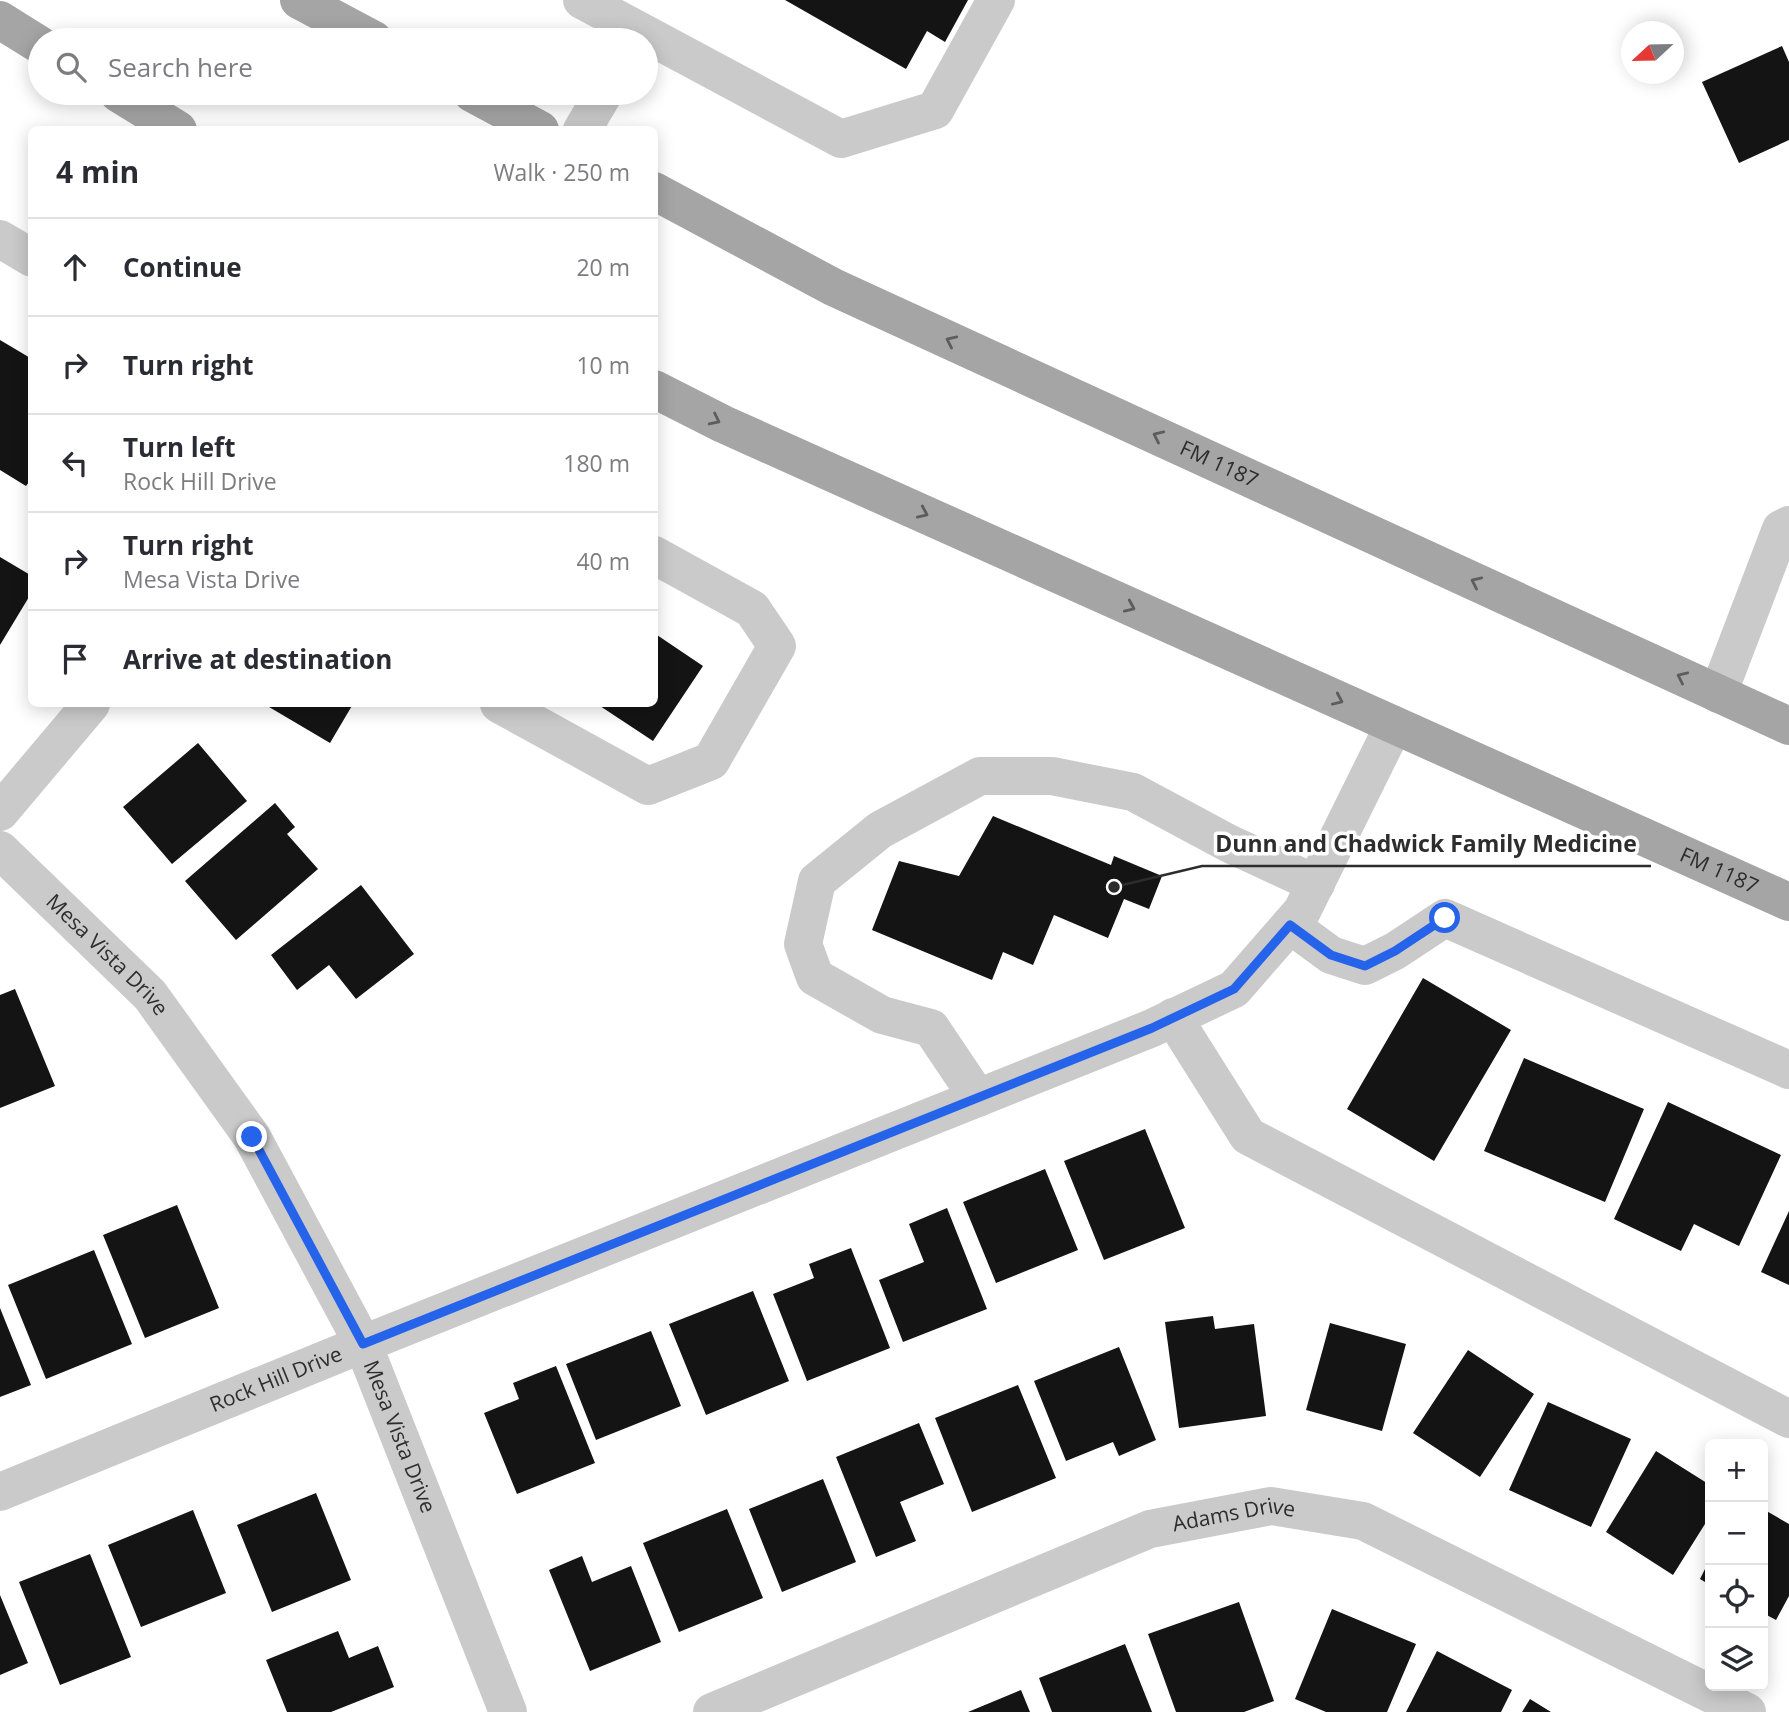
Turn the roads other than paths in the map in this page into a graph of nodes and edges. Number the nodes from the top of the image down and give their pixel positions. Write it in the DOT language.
graph roads {
  1 [pos="299,0"];
  2 [pos="582,0"];
  3 [pos="996,0"];
  4 [pos="0,20"];
  5 [pos="352,28"];
  6 [pos="626,28"];
  7 [pos="28,38"];
  8 [pos="658,46"];
  9 [pos="137,105"];
  10 [pos="494,105"];
  11 [pos="597,105"];
  12 [pos="172,126"];
  13 [pos="533,126"];
  14 [pos="584,126"];
  15 [pos="658,193"];
  16 [pos="0,239"];
  17 [pos="28,256"];
  18 [pos="658,391"];
  19 [pos="1789,524"];
  20 [pos="658,557"];
  21 [pos="1717,694"];
  22 [pos="88,707"];
  23 [pos="504,707"];
  24 [pos="1394,725"];
  25 [pos="1789,726"];
  26 [pos="0,812"];
  27 [pos="0,850"];
  28 [pos="1316,884"];
  29 [pos="1789,902"];
  30 [pos="1290,925"];
  31 [pos="1173,1017"];
  32 [pos="1789,1070"];
  33 [pos="978,1098"];
  34 [pos="363,1344"];
  35 [pos="1789,1419"];
  36 [pos="0,1492"];
  37 [pos="508,1712"];
  38 [pos="712,1712"];
  39 [pos="1747,1712"];
  1 -- 5 [label="main road"];
  2 -- 6 [label="street"];
  3 -- 8 [label="street"];
  4 -- 7 [label="main road"];
  9 -- 12 [label="main road"];
  10 -- 13 [label="main road"];
  11 -- 14 [label="street"];
  21 -- 15 [label="main road, FM 1187 / FM 1187, one-way"];
  16 -- 17 [label="street"];
  18 -- 24 [label="main road, FM 1187 / FM 1187, one-way"];
  19 -- 21 [label="street"];
  20 -- 23 [label="street"];
  21 -- 25 [label="main road, FM 1187 / FM 1187"];
  22 -- 26 [label="street"];
  24 -- 28 [label="street, Rock Hill Drive"];
  24 -- 29 [label="main road, FM 1187 / FM 1187"];
  27 -- 34 [label="street, Mesa Vista Drive"];
  28 -- 30 [label="street, Rock Hill Drive"];
  28 -- 33 [label="street"];
  30 -- 31 [label="street, Rock Hill Drive"];
  30 -- 32 [label="street"];
  31 -- 33 [label="street, Rock Hill Drive"];
  31 -- 35 [label="street"];
  33 -- 34 [label="street, Rock Hill Drive"];
  34 -- 36 [label="street, Rock Hill Drive"];
  34 -- 37 [label="street, Mesa Vista Drive"];
  38 -- 39 [label="street, Adams Drive"];
}
